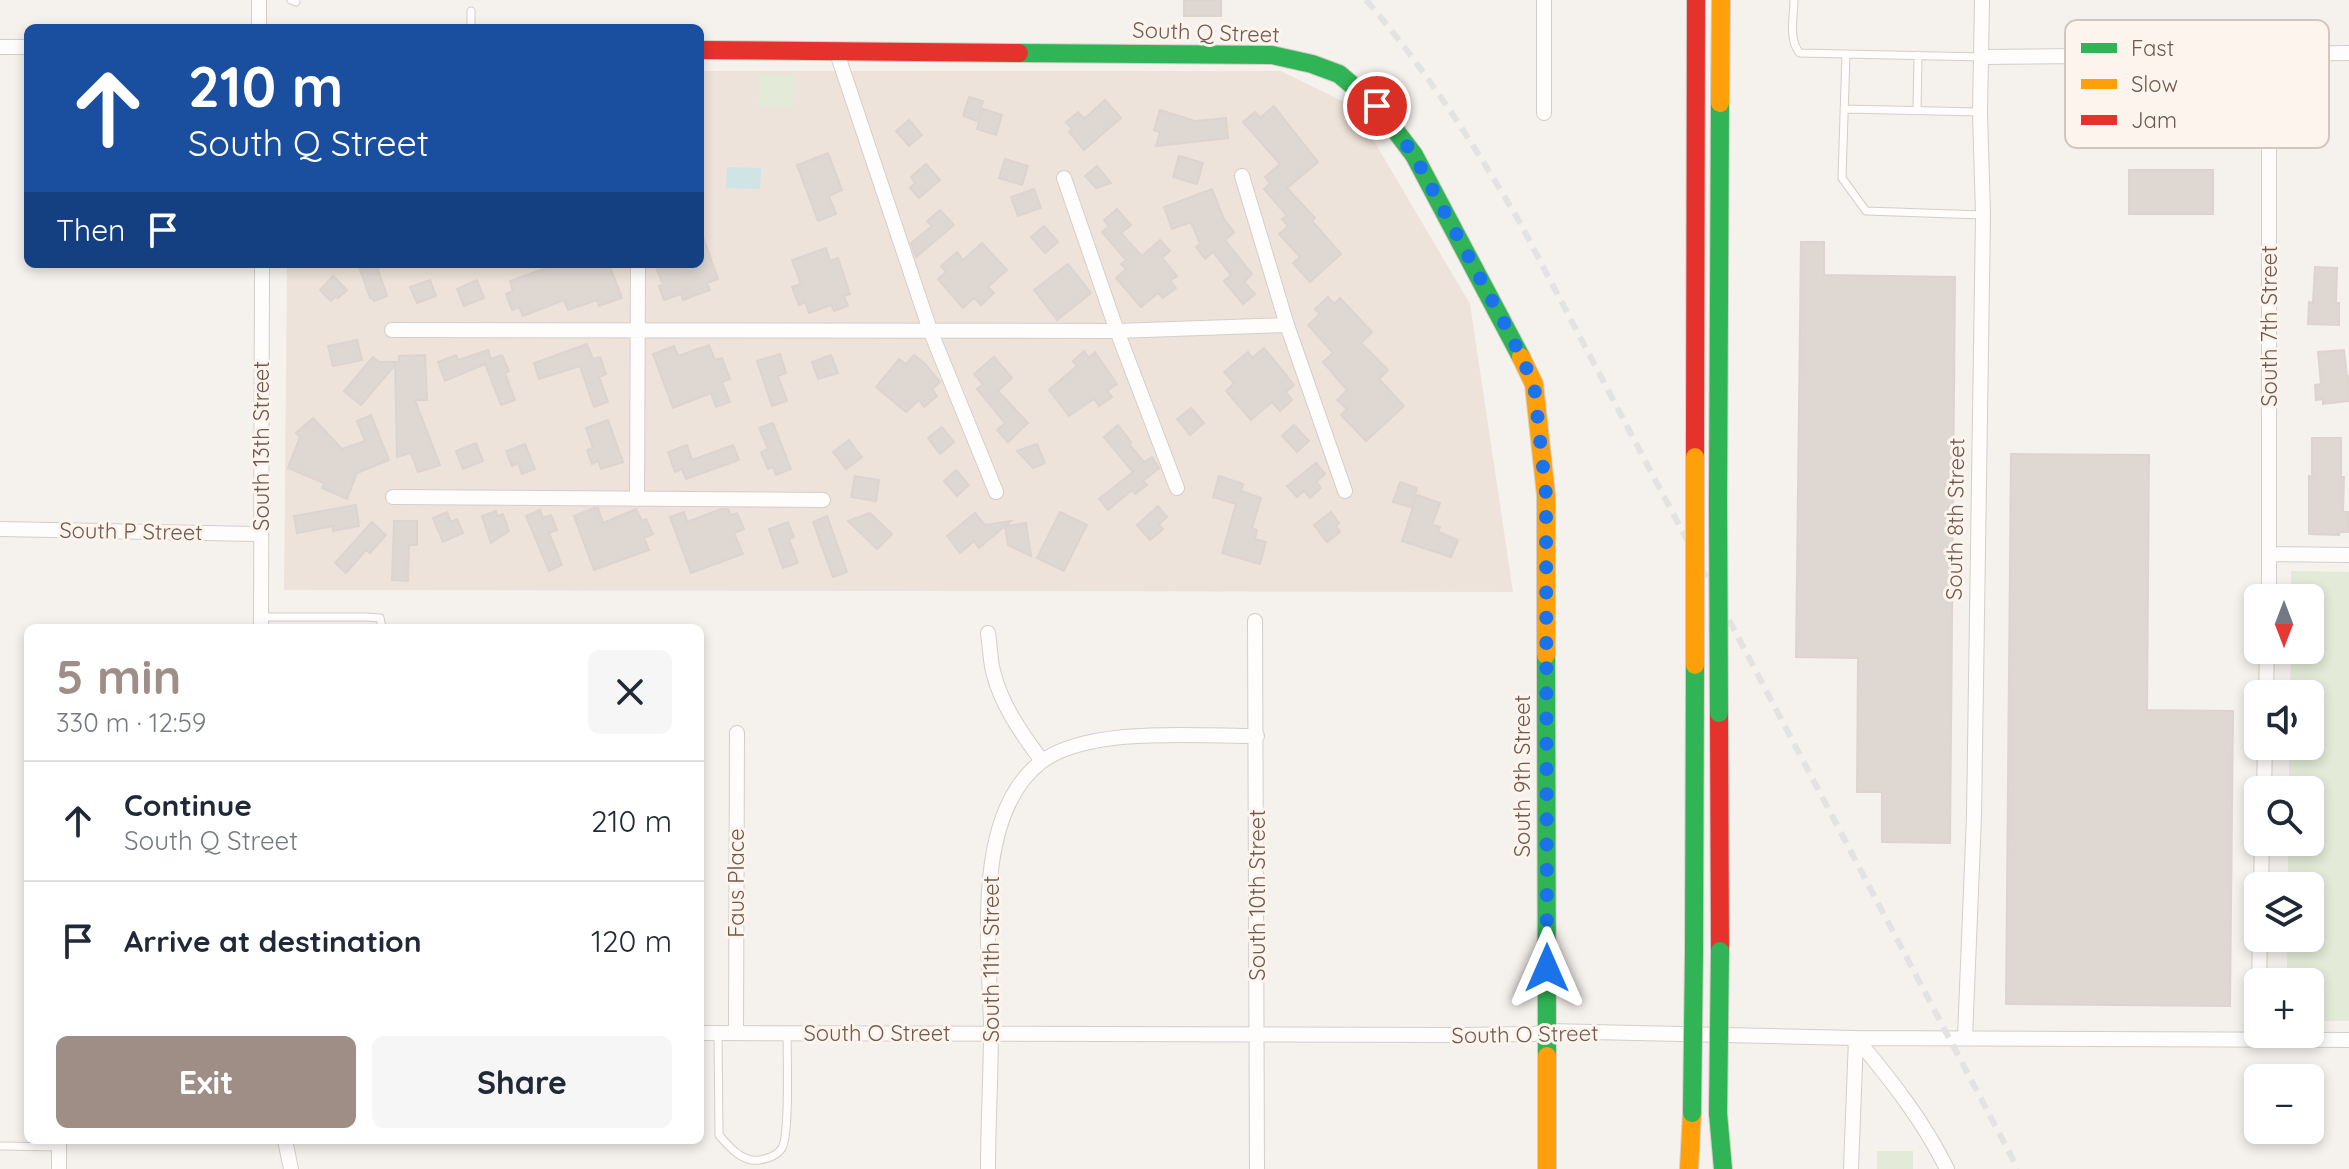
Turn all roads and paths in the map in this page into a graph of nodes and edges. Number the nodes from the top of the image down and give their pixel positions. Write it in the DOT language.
graph roads {
  1 [pos="259,0"];
  2 [pos="1544,0"];
  3 [pos="1696,0"];
  4 [pos="1721,0"];
  5 [pos="1794,0"];
  6 [pos="1982,0"];
  7 [pos="471,11"];
  8 [pos="259,24"];
  9 [pos="471,24"];
  10 [pos="0,47"];
  11 [pos="24,47"];
  12 [pos="704,50"];
  13 [pos="836,50"];
  14 [pos="2329,53"];
  15 [pos="2349,53"];
  16 [pos="1846,54"];
  17 [pos="1918,55"];
  18 [pos="2065,56"];
  19 [pos="1982,57"];
  20 [pos="1844,109"];
  21 [pos="1917,110"];
  22 [pos="1980,112"];
  23 [pos="1544,113"];
  24 [pos="2269,148"];
  25 [pos="1242,176"];
  26 [pos="1064,178"];
  27 [pos="1983,215"];
  28 [pos="262,268"];
  29 [pos="638,268"];
  30 [pos="1287,325"];
  31 [pos="392,330"];
  32 [pos="637,330"];
  33 [pos="930,330"];
  34 [pos="1117,331"];
  35 [pos="1534,384"];
  36 [pos="1177,488"];
  37 [pos="1345,491"];
  38 [pos="996,492"];
  39 [pos="393,497"];
  40 [pos="637,499"];
  41 [pos="823,500"];
  42 [pos="0,529"];
  43 [pos="261,534"];
  44 [pos="2270,554"];
  45 [pos="2349,555"];
  46 [pos="2269,584"];
  47 [pos="1255,621"];
  48 [pos="261,623"];
  49 [pos="381,624"];
  50 [pos="988,633"];
  51 [pos="737,733"];
  52 [pos="1257,736"];
  53 [pos="1042,761"];
  54 [pos="1547,1031"];
  55 [pos="991,1032"];
  56 [pos="704,1033"];
  57 [pos="718,1033"];
  58 [pos="736,1033"];
  59 [pos="1257,1033"];
  60 [pos="787,1034"];
  61 [pos="1856,1038"];
  62 [pos="1965,1038"];
  63 [pos="2244,1040"];
  64 [pos="2324,1040"];
  65 [pos="2349,1040"];
  66 [pos="59,1144"];
  67 [pos="286,1144"];
  68 [pos="0,1146"];
  69 [pos="59,1169"];
  70 [pos="291,1169"];
  71 [pos="988,1169"];
  72 [pos="1257,1169"];
  73 [pos="1547,1169"];
  74 [pos="1689,1169"];
  75 [pos="1723,1169"];
  76 [pos="1851,1169"];
  77 [pos="1947,1169"];
  1 -- 8 [label="street"];
  2 -- 23 [label="street"];
  3 -- 74 [label="main road, bridge"];
  4 -- 75 [label="main road, bridge"];
  5 -- 16 [label="lane"];
  6 -- 19 [label="street, South 8th Street"];
  7 -- 9 [label="lane"];
  10 -- 11 [label="street"];
  12 -- 13 [label="main road, South Q Street"];
  13 -- 33 [label="street"];
  13 -- 35 [label="main road, South Q Street"];
  14 -- 15 [label="street"];
  16 -- 17 [label="lane"];
  16 -- 20 [label="lane"];
  17 -- 19 [label="lane"];
  17 -- 21 [label="lane"];
  18 -- 19 [label="street"];
  19 -- 22 [label="street, South 8th Street"];
  20 -- 21 [label="lane"];
  20 -- 27 [label="lane"];
  21 -- 22 [label="lane"];
  22 -- 27 [label="street, South 8th Street"];
  24 -- 44 [label="street, South 7th Street"];
  25 -- 30 [label="street"];
  26 -- 34 [label="street"];
  27 -- 62 [label="street, South 8th Street"];
  28 -- 43 [label="street, South 13th Street"];
  29 -- 32 [label="street"];
  30 -- 34 [label="street"];
  30 -- 37 [label="street"];
  31 -- 32 [label="street"];
  32 -- 33 [label="street"];
  32 -- 40 [label="street"];
  33 -- 34 [label="street"];
  33 -- 38 [label="street"];
  34 -- 36 [label="street"];
  35 -- 54 [label="main road, South 9th Street"];
  39 -- 40 [label="street"];
  40 -- 41 [label="street"];
  42 -- 43 [label="street, South P Street"];
  43 -- 48 [label="street, South 13th Street"];
  44 -- 45 [label="street"];
  44 -- 46 [label="street, South 7th Street"];
  47 -- 52 [label="street, South 10th Street"];
  48 -- 49 [label="lane"];
  50 -- 53 [label="street"];
  51 -- 58 [label="street, Faus Place"];
  52 -- 53 [label="street"];
  52 -- 59 [label="street, South 10th Street"];
  53 -- 55 [label="street, South 11th Street"];
  54 -- 59 [label="street, South O Street"];
  54 -- 61 [label="street, South O Street"];
  54 -- 73 [label="main road, South 9th Street"];
  55 -- 59 [label="street, South O Street"];
  55 -- 60 [label="street, South O Street"];
  55 -- 71 [label="street, South 11th Street"];
  56 -- 57 [label="street, South O Street"];
  57 -- 58 [label="street, South O Street"];
  57 -- 60 [label="lane"];
  58 -- 60 [label="street, South O Street"];
  59 -- 72 [label="street, South 10th Street"];
  61 -- 62 [label="street, South O Street"];
  61 -- 76 [label="street"];
  61 -- 77 [label="street"];
  62 -- 63 [label="street, South O Street"];
  64 -- 65 [label="street, South O Street"];
  66 -- 68 [label="lane"];
  66 -- 69 [label="street"];
  67 -- 70 [label="street"];
}
